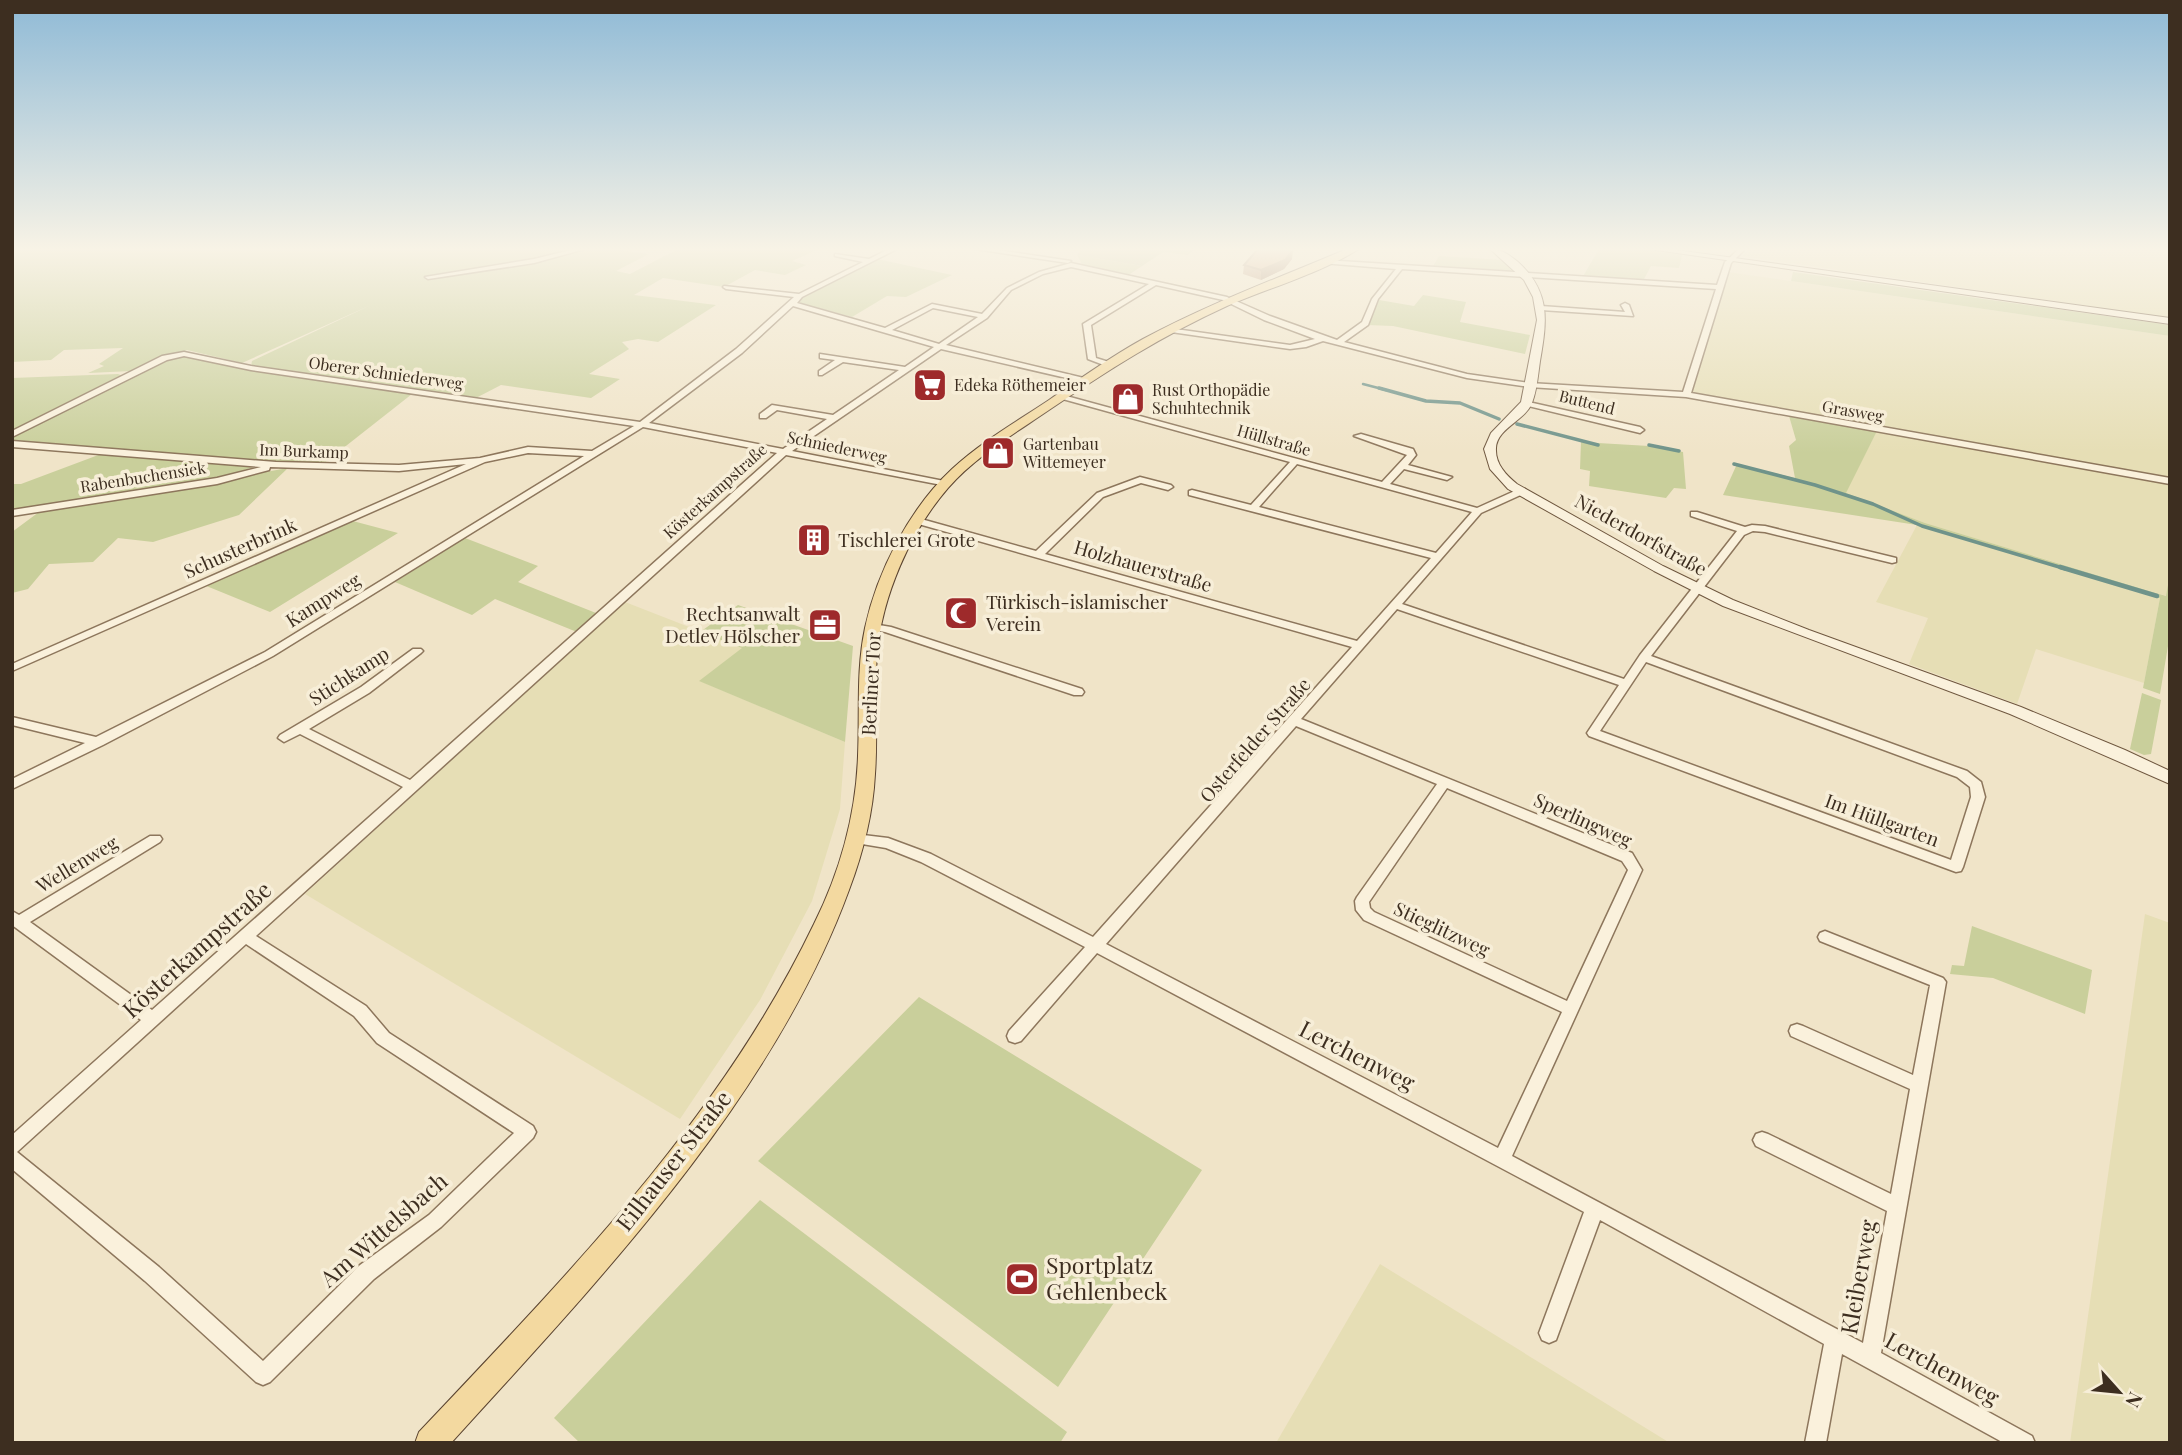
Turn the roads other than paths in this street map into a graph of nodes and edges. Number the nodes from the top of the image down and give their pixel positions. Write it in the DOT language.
graph roads {
  1 [pos="775,317"];
  2 [pos="838,317"];
  3 [pos="912,317"];
  4 [pos="983,317"];
  5 [pos="1099,317"];
  6 [pos="1200,317"];
  7 [pos="1265,317"];
  8 [pos="1368,317"];
  9 [pos="1542,317"];
  10 [pos="1631,317"];
  11 [pos="1711,317"];
  12 [pos="2140,317"];
  13 [pos="2170,321"];
  14 [pos="1634,323"];
  15 [pos="1171,330"];
  16 [pos="887,331"];
  17 [pos="1322,339"];
  18 [pos="1338,343"];
  19 [pos="939,346"];
  20 [pos="822,356"];
  21 [pos="842,359"];
  22 [pos="1109,365"];
  23 [pos="905,369"];
  24 [pos="131,373"];
  25 [pos="822,373"];
  26 [pos="1085,381"];
  27 [pos="1529,385"];
  28 [pos="1062,396"];
  29 [pos="1686,396"];
  30 [pos="1527,403"];
  31 [pos="763,416"];
  32 [pos="834,418"];
  33 [pos="641,425"];
  34 [pos="1640,430"];
  35 [pos="12,434"];
  36 [pos="1358,436"];
  37 [pos="12,444"];
  38 [pos="785,452"];
  39 [pos="594,454"];
  40 [pos="482,460"];
  41 [pos="1295,461"];
  42 [pos="276,465"];
  43 [pos="1402,466"];
  44 [pos="1447,477"];
  45 [pos="2170,481"];
  46 [pos="944,484"];
  47 [pos="1384,485"];
  48 [pos="1168,487"];
  49 [pos="1522,491"];
  50 [pos="1192,494"];
  51 [pos="1253,509"];
  52 [pos="1478,511"];
  53 [pos="12,513"];
  54 [pos="1694,514"];
  55 [pos="918,521"];
  56 [pos="1746,531"];
  57 [pos="1038,555"];
  58 [pos="1437,556"];
  59 [pos="1892,560"];
  60 [pos="1697,588"];
  61 [pos="1395,605"];
  62 [pos="873,627"];
  63 [pos="1359,645"];
  64 [pos="417,651"];
  65 [pos="1644,657"];
  66 [pos="12,668"];
  67 [pos="1625,683"];
  68 [pos="1078,692"];
  69 [pos="12,721"];
  70 [pos="1294,721"];
  71 [pos="300,729"];
  72 [pos="284,738"];
  73 [pos="99,742"];
  74 [pos="2163,774"];
  75 [pos="1445,782"];
  76 [pos="12,785"];
  77 [pos="410,785"];
  78 [pos="155,839"];
  79 [pos="855,839"];
  80 [pos="16,920"];
  81 [pos="245,936"];
  82 [pos="1825,937"];
  83 [pos="1097,946"];
  84 [pos="1570,1009"];
  85 [pos="151,1018"];
  86 [pos="1797,1031"];
  87 [pos="1016,1036"];
  88 [pos="1919,1085"];
  89 [pos="16,1137"];
  90 [pos="1762,1140"];
  91 [pos="12,1158"];
  92 [pos="1502,1159"];
  93 [pos="1897,1206"];
  94 [pos="1595,1208"];
  95 [pos="1549,1333"];
  96 [pos="1835,1339"];
  97 [pos="1870,1357"];
  98 [pos="430,1443"];
  99 [pos="1815,1443"];
  100 [pos="2025,1443"];
  1 -- 33 [label="street, Kampweg"];
  2 -- 16 [label="street"];
  3 -- 16 [label="street"];
  4 -- 19 [label="street, Kösterkampstraße"];
  5 -- 22 [label="street"];
  6 -- 15 [label="main road, Berliner Tor"];
  7 -- 17 [label="street"];
  8 -- 18 [label="street"];
  9 -- 27 [label="main road"];
  10 -- 14 [label="street"];
  11 -- 29 [label="street"];
  12 -- 13 [label="main road"];
  15 -- 17 [label="street"];
  15 -- 22 [label="main road, Berliner Tor"];
  16 -- 19 [label="street"];
  17 -- 18 [label="street"];
  18 -- 27 [label="street"];
  19 -- 23 [label="street, Kösterkampstraße"];
  19 -- 26 [label="street"];
  20 -- 21 [label="street"];
  21 -- 23 [label="street"];
  21 -- 25 [label="street"];
  22 -- 26 [label="main road, Berliner Tor"];
  23 -- 32 [label="street, Kösterkampstraße"];
  24 -- 33 [label="street, Oberer Schniederweg"];
  24 -- 35 [label="street"];
  26 -- 28 [label="main road, Berliner Tor"];
  27 -- 29 [label="street, Grasweg"];
  27 -- 30 [label="main road"];
  28 -- 41 [label="street, Hüllstraße"];
  28 -- 46 [label="main road, Berliner Tor"];
  29 -- 45 [label="street, Grasweg"];
  30 -- 34 [label="street, Buttend"];
  30 -- 49 [label="main road, Niederdorfstraße"];
  31 -- 32 [label="street"];
  32 -- 38 [label="street, Kösterkampstraße"];
  33 -- 38 [label="street, Schniederweg"];
  33 -- 39 [label="street, Kampweg"];
  36 -- 43 [label="street"];
  37 -- 42 [label="street, Im Burkamp"];
  38 -- 46 [label="street, Schniederweg"];
  38 -- 77 [label="street, Kösterkampstraße"];
  39 -- 40 [label="street, Im Burkamp"];
  39 -- 73 [label="street, Kampweg"];
  40 -- 42 [label="street, Im Burkamp"];
  40 -- 66 [label="street, Schusterbrink"];
  41 -- 47 [label="street, Hüllstraße"];
  41 -- 51 [label="street"];
  42 -- 53 [label="street, Rabenbuchensiek"];
  43 -- 44 [label="street"];
  43 -- 47 [label="street"];
  46 -- 55 [label="main road, Berliner Tor"];
  47 -- 52 [label="street, Hüllstraße"];
  48 -- 57 [label="street"];
  49 -- 52 [label="street, Osterfelder Straße"];
  49 -- 60 [label="main road, Niederdorfstraße"];
  50 -- 51 [label="street"];
  51 -- 58 [label="street"];
  52 -- 58 [label="street, Osterfelder Straße"];
  54 -- 56 [label="street"];
  55 -- 57 [label="street, Holzhauerstraße"];
  55 -- 62 [label="main road, Berliner Tor"];
  56 -- 59 [label="street"];
  56 -- 60 [label="street, Im Hüllgarten"];
  57 -- 63 [label="street, Holzhauerstraße"];
  58 -- 61 [label="street, Osterfelder Straße"];
  60 -- 65 [label="street, Im Hüllgarten"];
  60 -- 74 [label="main road, Niederdorfstraße"];
  61 -- 63 [label="street, Osterfelder Straße"];
  61 -- 67 [label="street"];
  62 -- 68 [label="street"];
  62 -- 79 [label="main road, Berliner Tor"];
  63 -- 70 [label="street, Osterfelder Straße"];
  64 -- 71 [label="street, Stichkamp"];
  65 -- 67 [label="street, Im Hüllgarten"];
  65 -- 67 [label="street, Im Hüllgarten"];
  69 -- 73 [label="street"];
  70 -- 75 [label="street, Sperlingweg"];
  70 -- 83 [label="street, Osterfelder Straße"];
  71 -- 72 [label="street"];
  71 -- 77 [label="street"];
  73 -- 76 [label="street, Kampweg"];
  75 -- 84 [label="street, Sperlingweg"];
  75 -- 84 [label="street, Stieglitzweg"];
  77 -- 81 [label="street, Kösterkampstraße"];
  78 -- 80 [label="street, Wellenweg"];
  79 -- 83 [label="street, Lerchenweg"];
  79 -- 98 [label="main road, Eilhauser Straße"];
  80 -- 85 [label="street, Wellenweg"];
  81 -- 85 [label="street, Kösterkampstraße"];
  81 -- 91 [label="street, Am Wittelsbach"];
  82 -- 88 [label="street, Kleiberweg"];
  83 -- 87 [label="street"];
  83 -- 92 [label="street, Lerchenweg"];
  84 -- 92 [label="street, Sperlingweg"];
  85 -- 89 [label="street, Kösterkampstraße"];
  86 -- 88 [label="street"];
  88 -- 93 [label="street, Kleiberweg"];
  90 -- 93 [label="street, Kleiberweg"];
  92 -- 94 [label="street, Lerchenweg"];
  93 -- 97 [label="street, Kleiberweg"];
  94 -- 95 [label="street"];
  94 -- 96 [label="street, Lerchenweg"];
  96 -- 97 [label="street, Lerchenweg"];
  96 -- 99 [label="street"];
  97 -- 100 [label="street, Lerchenweg"];
}
